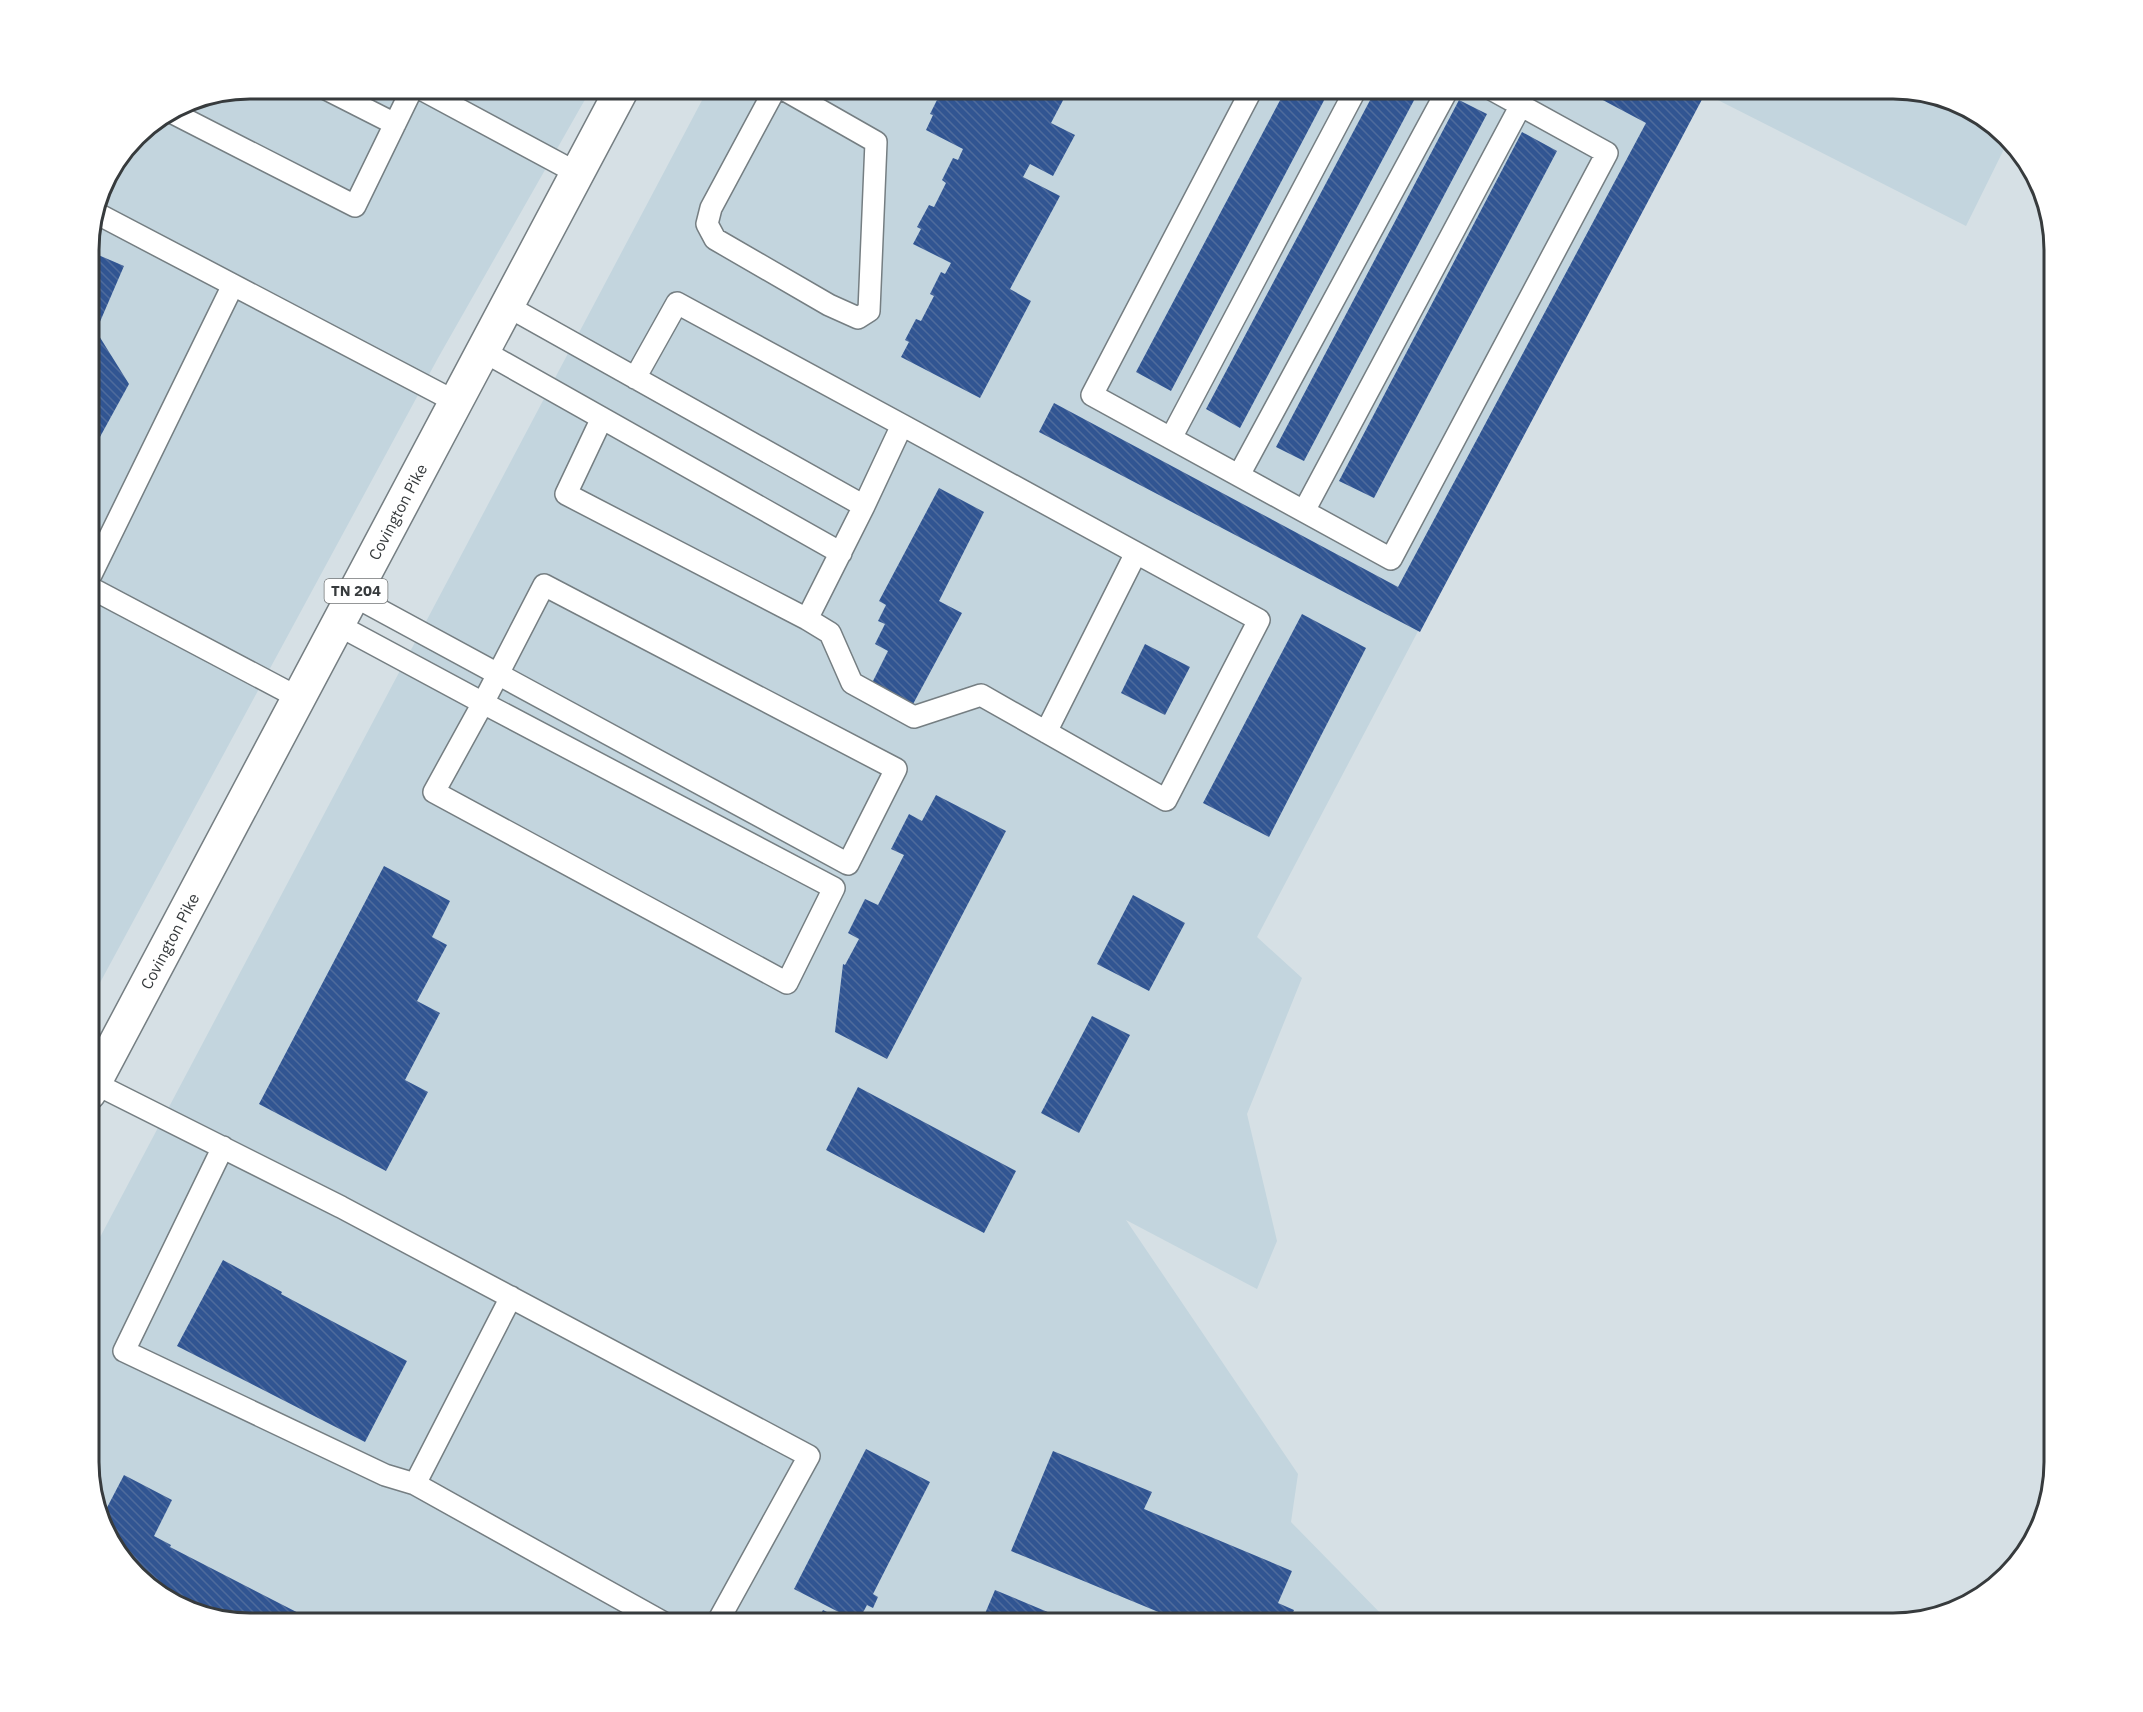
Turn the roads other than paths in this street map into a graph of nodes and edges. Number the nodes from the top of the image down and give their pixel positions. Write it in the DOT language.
graph roads {
  1 [pos="347,99"];
  2 [pos="407,99"];
  3 [pos="441,99"];
  4 [pos="616,99"];
  5 [pos="769,99"];
  6 [pos="805,99"];
  7 [pos="1246,99"];
  8 [pos="1350,99"];
  9 [pos="1442,99"];
  10 [pos="1510,99"];
  11 [pos="1521,105"];
  12 [pos="180,117"];
  13 [pos="395,124"];
  14 [pos="577,173"];
  15 [pos="103,217"];
  16 [pos="233,285"];
  17 [pos="507,306"];
  18 [pos="483,351"];
  19 [pos="635,378"];
  20 [pos="456,402"];
  21 [pos="602,418"];
  22 [pos="902,425"];
  23 [pos="1171,438"];
  24 [pos="1239,475"];
  25 [pos="864,506"];
  26 [pos="1304,511"];
  27 [pos="840,553"];
  28 [pos="1136,553"];
  29 [pos="99,559"];
  30 [pos="99,592"];
  31 [pos="354,596"];
  32 [pos="807,619"];
  33 [pos="338,625"];
  34 [pos="499,675"];
  35 [pos="298,698"];
  36 [pos="483,703"];
  37 [pos="1046,732"];
  38 [pos="848,864"];
  39 [pos="834,888"];
  40 [pos="99,1062"];
  41 [pos="99,1071"];
  42 [pos="223,1147"];
  43 [pos="511,1297"];
  44 [pos="415,1484"];
  45 [pos="646,1613"];
  46 [pos="723,1613"];
  1 -- 13 [label="lane"];
  2 -- 13 [label="lane"];
  3 -- 14 [label="lane"];
  4 -- 14 [label="main road, Covington Pike / TN 204"];
  5 -- 6 [label="lane"];
  7 -- 23 [label="lane"];
  8 -- 23 [label="lane"];
  9 -- 24 [label="lane"];
  10 -- 11 [label="lane"];
  11 -- 26 [label="lane"];
  11 -- 26 [label="lane"];
  12 -- 13 [label="lane"];
  14 -- 17 [label="main road, Covington Pike / TN 204"];
  15 -- 16 [label="lane"];
  16 -- 20 [label="lane"];
  16 -- 29 [label="lane"];
  17 -- 18 [label="main road, Covington Pike / TN 204"];
  17 -- 19 [label="lane"];
  18 -- 20 [label="main road, Covington Pike / TN 204"];
  18 -- 21 [label="lane"];
  19 -- 22 [label="lane"];
  19 -- 25 [label="lane"];
  20 -- 31 [label="main road, Covington Pike / TN 204"];
  21 -- 27 [label="lane"];
  21 -- 32 [label="lane"];
  22 -- 25 [label="lane"];
  22 -- 28 [label="lane"];
  23 -- 24 [label="lane"];
  24 -- 26 [label="lane"];
  25 -- 27 [label="lane"];
  27 -- 32 [label="lane"];
  28 -- 37 [label="lane"];
  28 -- 37 [label="lane"];
  30 -- 35 [label="lane"];
  31 -- 33 [label="main road, Covington Pike / TN 204"];
  31 -- 34 [label="lane"];
  32 -- 37 [label="lane"];
  33 -- 35 [label="main road, Covington Pike / TN 204"];
  33 -- 36 [label="lane"];
  34 -- 36 [label="lane"];
  34 -- 38 [label="lane"];
  34 -- 38 [label="lane"];
  35 -- 40 [label="main road, Covington Pike / TN 204"];
  36 -- 39 [label="lane"];
  36 -- 39 [label="lane"];
  38 -- 39 [label="lane"];
  41 -- 42 [label="lane"];
  42 -- 43 [label="lane"];
  42 -- 44 [label="lane"];
  43 -- 44 [label="lane"];
  43 -- 46 [label="lane"];
  44 -- 45 [label="lane"];
}
